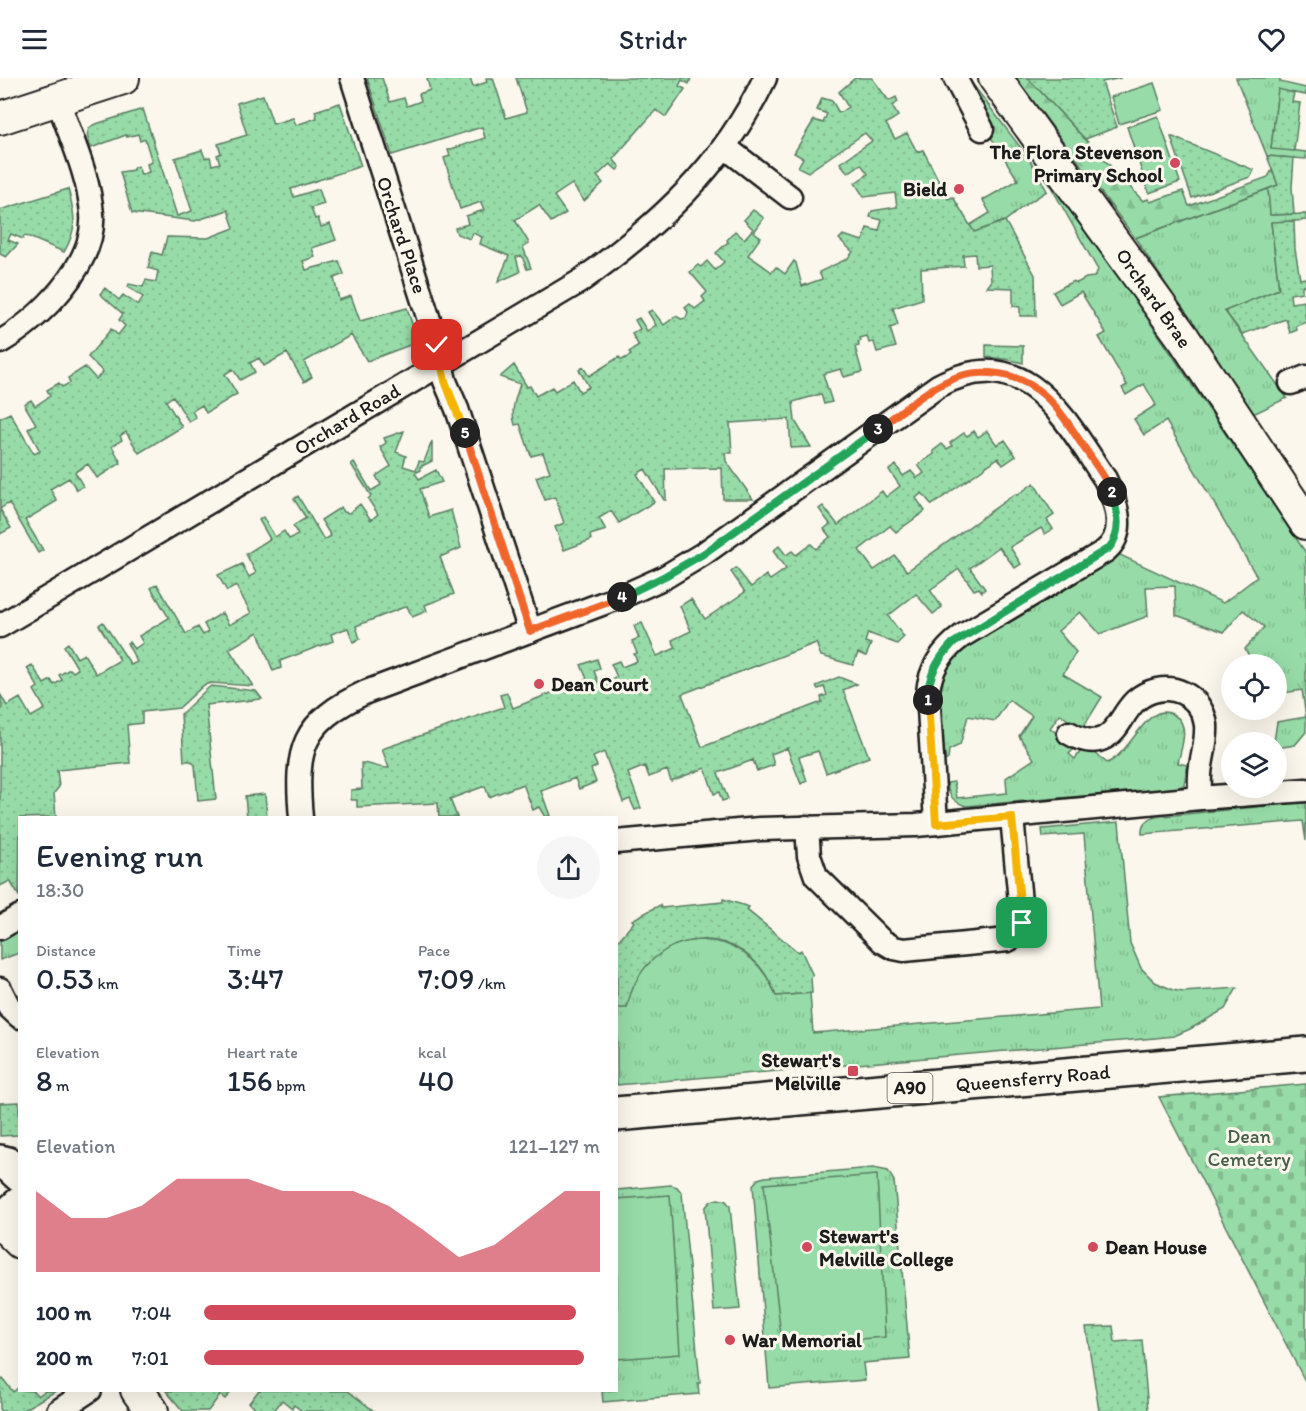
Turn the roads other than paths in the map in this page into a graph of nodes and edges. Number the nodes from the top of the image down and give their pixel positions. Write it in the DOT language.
graph roads {
  1 [pos="123,78"];
  2 [pos="352,78"];
  3 [pos="765,78"];
  4 [pos="955,78"];
  5 [pos="995,78"];
  6 [pos="58,100"];
  7 [pos="0,118"];
  8 [pos="982,129"];
  9 [pos="725,147"];
  10 [pos="790,197"];
  11 [pos="0,342"];
  12 [pos="441,363"];
  13 [pos="1306,523"];
  14 [pos="0,626"];
  15 [pos="530,631"];
  16 [pos="1069,733"];
  17 [pos="1306,790"];
  18 [pos="1200,798"];
  19 [pos="301,816"];
  20 [pos="1012,817"];
  21 [pos="936,824"];
  22 [pos="807,827"];
  23 [pos="618,842"];
  24 [pos="18,917"];
  25 [pos="0,928"];
  26 [pos="0,989"];
  27 [pos="18,1015"];
  28 [pos="1306,1054"];
  29 [pos="618,1114"];
  30 [pos="18,1158"];
  31 [pos="0,1162"];
  32 [pos="18,1173"];
  33 [pos="18,1206"];
  34 [pos="0,1216"];
  35 [pos="0,1222"];
  36 [pos="18,1240"];
  37 [pos="87,1392"];
  38 [pos="138,1392"];
  39 [pos="58,1411"];
  40 [pos="152,1411"];
  1 -- 6 [label="street"];
  2 -- 12 [label="street, Orchard Place"];
  3 -- 9 [label="street, Orchard Road"];
  4 -- 8 [label="street"];
  5 -- 13 [label="street, Orchard Brae"];
  6 -- 7 [label="street"];
  6 -- 11 [label="street"];
  9 -- 10 [label="street"];
  9 -- 12 [label="street, Orchard Road"];
  12 -- 14 [label="street, Orchard Road"];
  12 -- 15 [label="street, Orchard Place"];
  15 -- 19 [label="street"];
  15 -- 21 [label="street"];
  16 -- 18 [label="street"];
  17 -- 18 [label="street"];
  18 -- 20 [label="street"];
  20 -- 21 [label="street"];
  20 -- 22 [label="street"];
  21 -- 22 [label="street"];
  22 -- 23 [label="street"];
  24 -- 25 [label="street"];
  26 -- 27 [label="street"];
  28 -- 29 [label="main road, Queensferry Road / A90"];
  30 -- 31 [label="main road"];
  31 -- 32 [label="main road"];
  33 -- 34 [label="main road"];
  35 -- 36 [label="street"];
  37 -- 39 [label="street"];
  38 -- 40 [label="street"];
}
